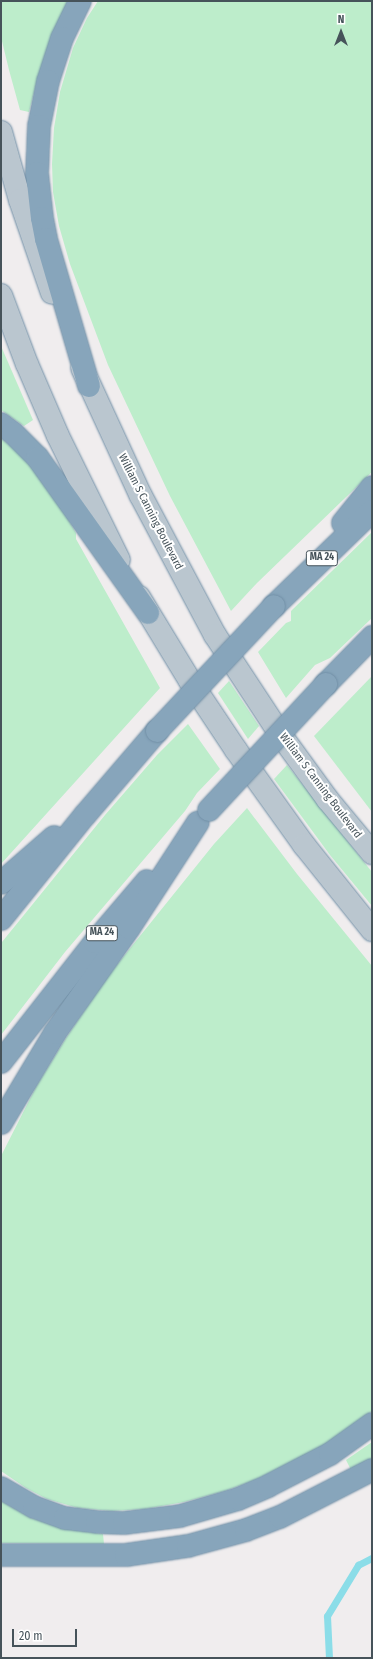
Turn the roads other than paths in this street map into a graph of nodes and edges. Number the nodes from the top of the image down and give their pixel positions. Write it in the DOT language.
graph roads {
  1 [pos="80,1"];
  2 [pos="1,132"];
  3 [pos="1,294"];
  4 [pos="89,386"];
  5 [pos="1,424"];
  6 [pos="372,487"];
  7 [pos="372,511"];
  8 [pos="295,585"];
  9 [pos="148,613"];
  10 [pos="372,637"];
  11 [pos="372,643"];
  12 [pos="329,681"];
  13 [pos="133,759"];
  14 [pos="204,816"];
  15 [pos="372,853"];
  16 [pos="1,883"];
  17 [pos="1,919"];
  18 [pos="372,930"];
  19 [pos="1,1062"];
  20 [pos="1,1123"];
  21 [pos="372,1424"];
  22 [pos="372,1470"];
  23 [pos="1,1488"];
  24 [pos="1,1555"];
  1 -- 4 [label="highway"];
  2 -- 4 [label="main road, William S Canning Boulevard"];
  3 -- 9 [label="main road"];
  4 -- 15 [label="main road, William S Canning Boulevard"];
  5 -- 9 [label="highway"];
  6 -- 8 [label="highway"];
  7 -- 8 [label="highway, MA 24"];
  8 -- 13 [label="highway, MA 24, bridge"];
  9 -- 18 [label="main road"];
  10 -- 12 [label="highway, MA 24"];
  11 -- 12 [label="highway"];
  12 -- 14 [label="highway, MA 24, bridge"];
  13 -- 16 [label="highway"];
  13 -- 17 [label="highway, MA 24"];
  14 -- 19 [label="highway, MA 24"];
  14 -- 20 [label="highway"];
  21 -- 23 [label="highway"];
  22 -- 24 [label="highway"];
}
